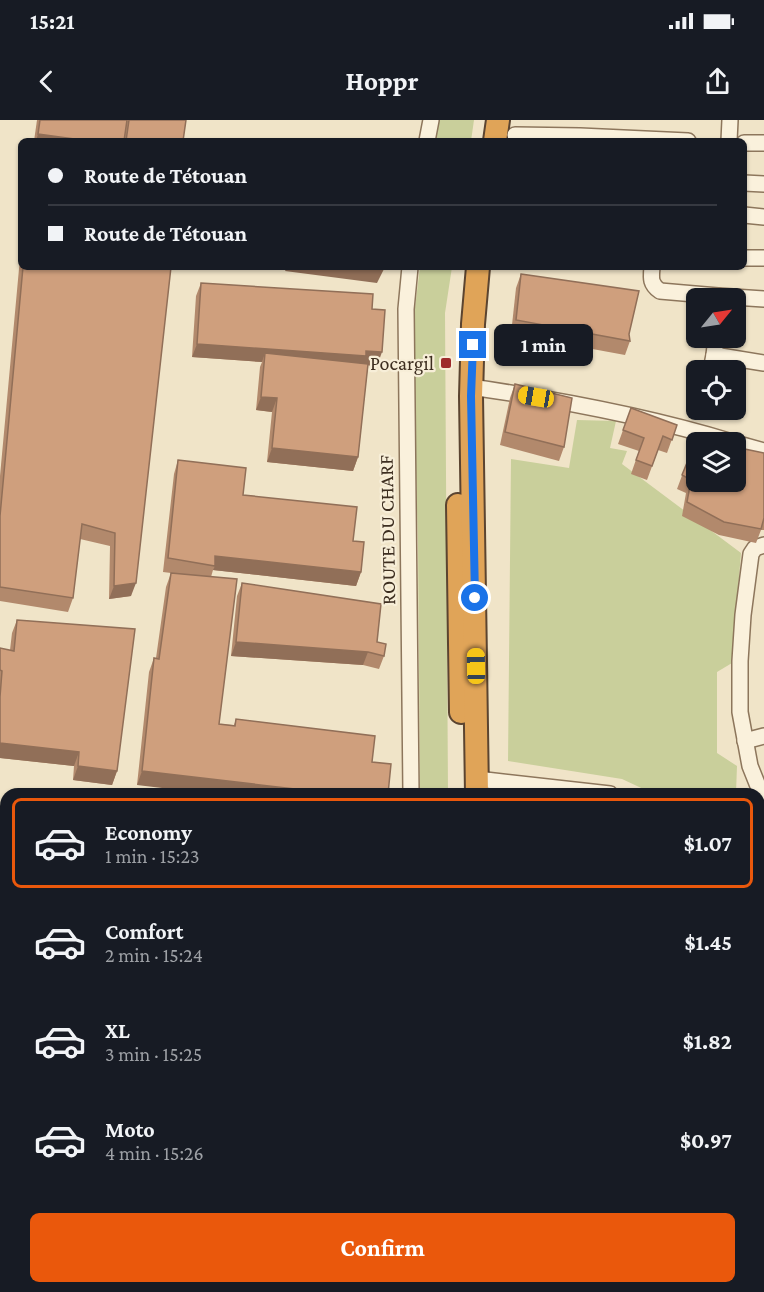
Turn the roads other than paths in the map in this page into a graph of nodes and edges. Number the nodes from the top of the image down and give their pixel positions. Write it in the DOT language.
graph roads {
  1 [pos="431,120"];
  2 [pos="730,120"];
  3 [pos="498,130"];
  4 [pos="428,138"];
  5 [pos="623,138"];
  6 [pos="729,138"];
  7 [pos="747,143"];
  8 [pos="764,143"];
  9 [pos="747,183"];
  10 [pos="764,184"];
  11 [pos="747,215"];
  12 [pos="764,217"];
  13 [pos="747,258"];
  14 [pos="764,258"];
  15 [pos="410,270"];
  16 [pos="463,270"];
  17 [pos="478,270"];
  18 [pos="652,270"];
  19 [pos="686,294"];
  20 [pos="746,298"];
  21 [pos="764,299"];
  22 [pos="746,363"];
  23 [pos="764,363"];
  24 [pos="471,387"];
  25 [pos="696,432"];
  26 [pos="746,447"];
  27 [pos="764,452"];
  28 [pos="764,545"];
  29 [pos="764,736"];
  30 [pos="746,741"];
  31 [pos="411,788"];
  32 [pos="472,788"];
  33 [pos="472,788"];
  34 [pos="759,788"];
  1 -- 4 [label="street"];
  2 -- 6 [label="street"];
  3 -- 5 [label="street"];
  7 -- 8 [label="street"];
  9 -- 10 [label="street"];
  11 -- 12 [label="street"];
  13 -- 14 [label="street"];
  15 -- 31 [label="street, ROUTE DU CHARF"];
  16 -- 32 [label="highway"];
  17 -- 24 [label="highway"];
  18 -- 19 [label="street"];
  20 -- 21 [label="street"];
  22 -- 23 [label="street"];
  24 -- 25 [label="street"];
  24 -- 33 [label="highway"];
  26 -- 27 [label="street"];
  28 -- 30 [label="street"];
  29 -- 30 [label="street"];
  30 -- 34 [label="street"];
}
